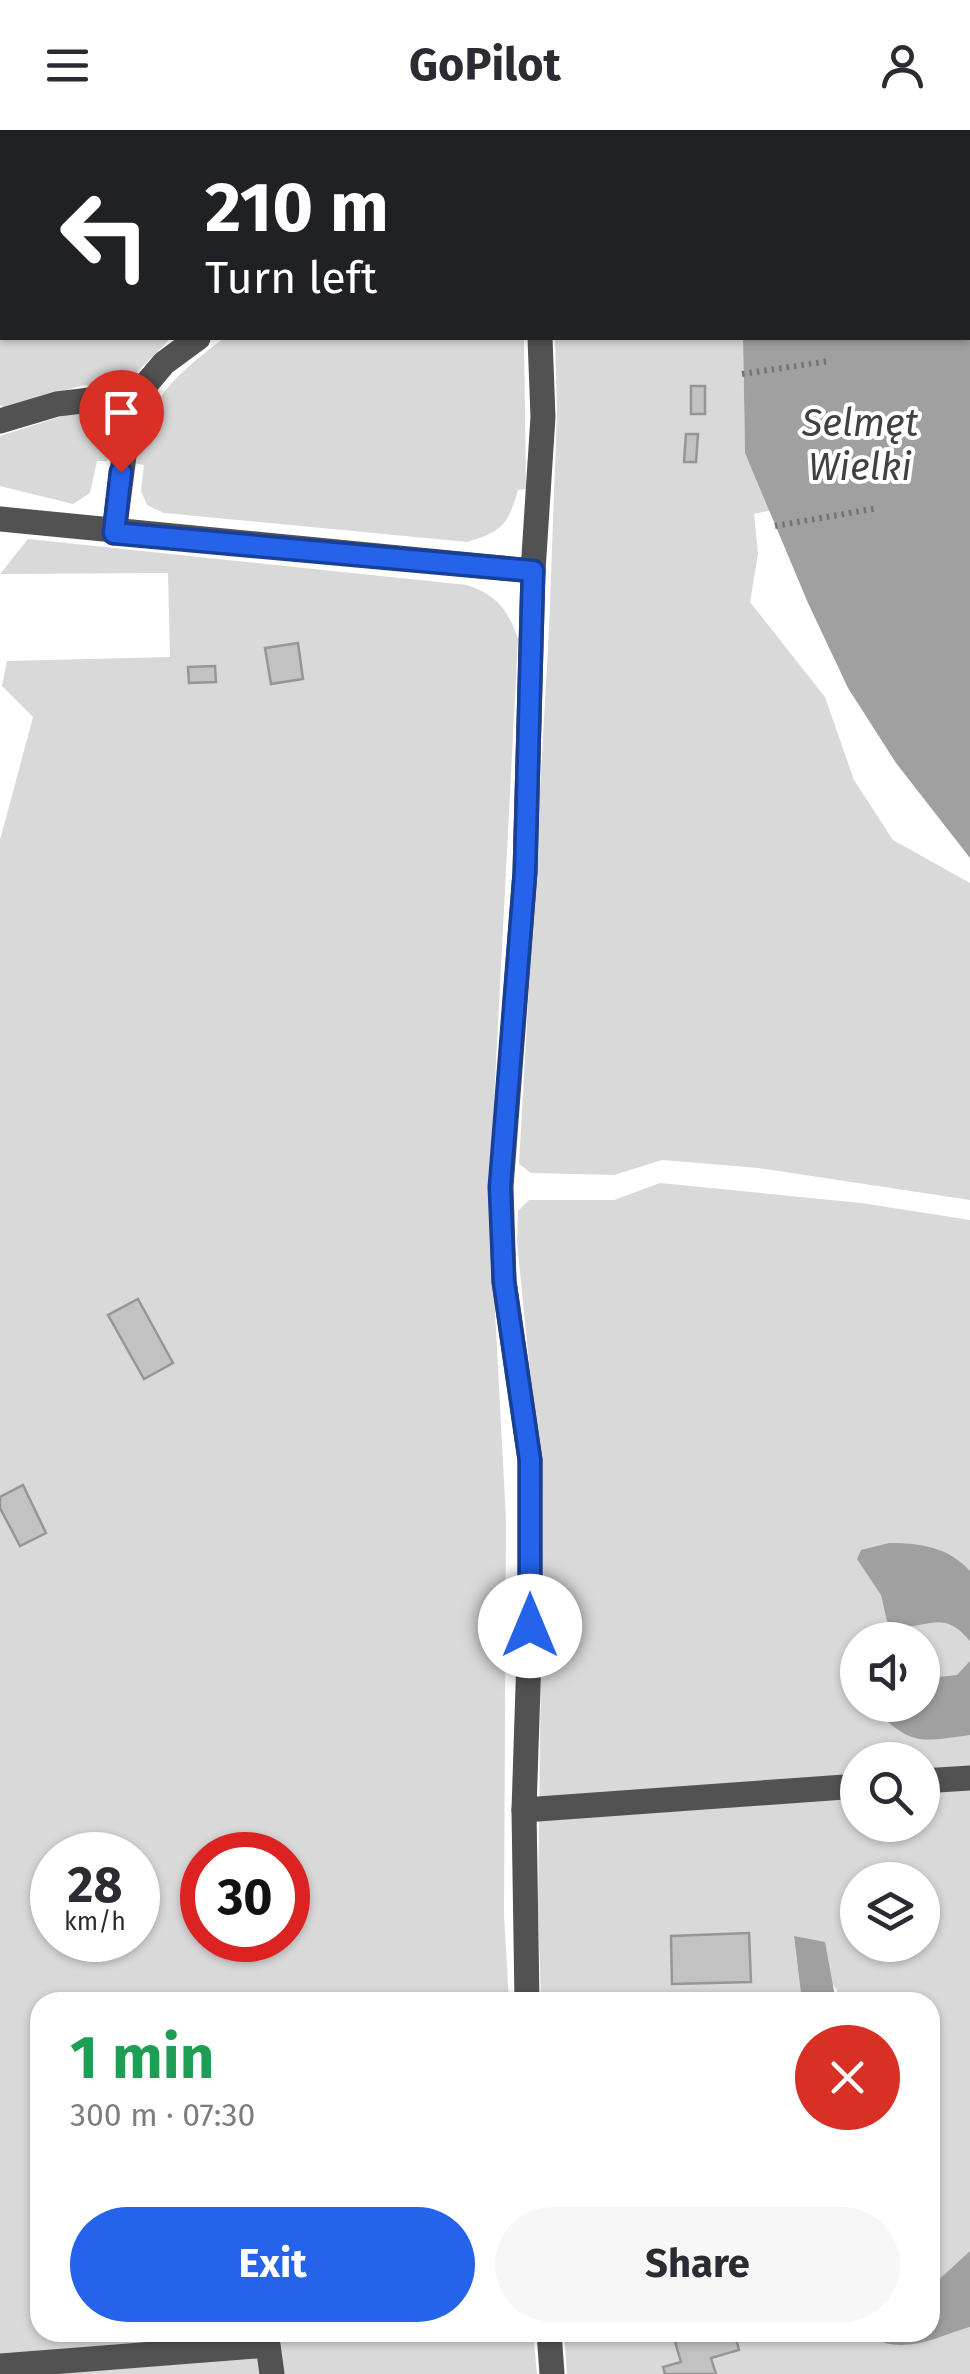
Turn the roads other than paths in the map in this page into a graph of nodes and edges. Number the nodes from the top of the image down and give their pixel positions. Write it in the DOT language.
graph roads {
  1 [pos="195,340"];
  2 [pos="540,340"];
  3 [pos="131,402"];
  4 [pos="0,421"];
  5 [pos="0,519"];
  6 [pos="114,533"];
  7 [pos="533,571"];
  8 [pos="970,1778"];
  9 [pos="940,1780"];
  10 [pos="840,1787"];
  11 [pos="524,1810"];
  12 [pos="527,1992"];
  13 [pos="550,2342"];
  14 [pos="0,2366"];
  15 [pos="272,2374"];
  16 [pos="552,2374"];
  1 -- 3 [label="street"];
  2 -- 7 [label="street"];
  3 -- 4 [label="street"];
  3 -- 6 [label="street"];
  5 -- 6 [label="street"];
  6 -- 7 [label="street"];
  7 -- 11 [label="street"];
  8 -- 9 [label="street"];
  10 -- 11 [label="street"];
  11 -- 12 [label="street"];
  13 -- 16 [label="street"];
  14 -- 15 [label="street"];
}
